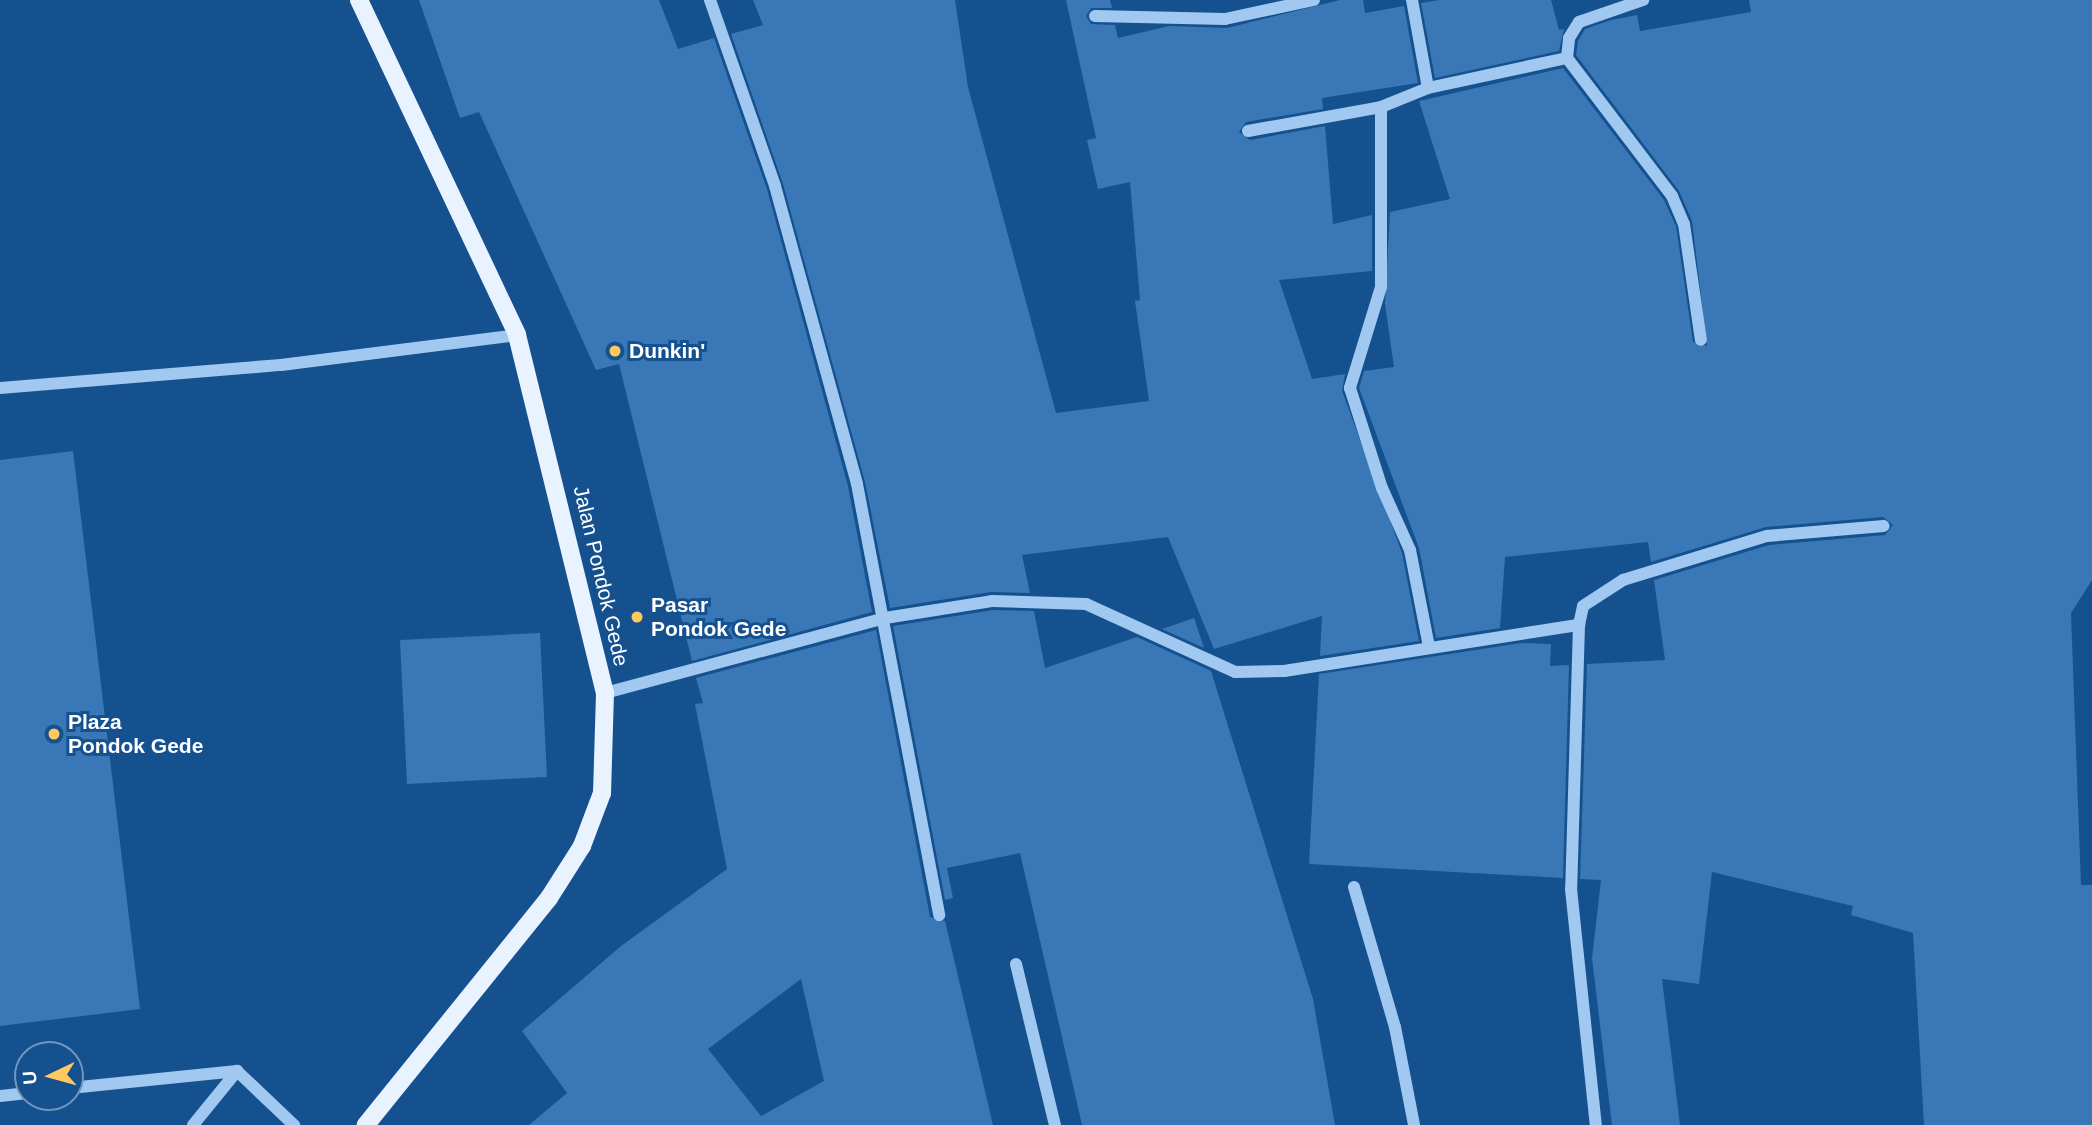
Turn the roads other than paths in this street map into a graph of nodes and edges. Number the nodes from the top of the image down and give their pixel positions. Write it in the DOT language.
graph roads {
  1 [pos="359,0"];
  2 [pos="710,0"];
  3 [pos="1314,0"];
  4 [pos="1412,0"];
  5 [pos="1643,0"];
  6 [pos="1095,16"];
  7 [pos="1567,58"];
  8 [pos="1428,88"];
  9 [pos="1381,107"];
  10 [pos="1248,131"];
  11 [pos="517,335"];
  12 [pos="1701,340"];
  13 [pos="0,388"];
  14 [pos="1884,526"];
  15 [pos="885,618"];
  16 [pos="1579,625"];
  17 [pos="1429,647"];
  18 [pos="605,694"];
  19 [pos="1354,887"];
  20 [pos="939,915"];
  21 [pos="1016,964"];
  22 [pos="237,1071"];
  23 [pos="84,1087"];
  24 [pos="193,1125"];
  25 [pos="294,1125"];
  26 [pos="366,1125"];
  27 [pos="1055,1125"];
  28 [pos="1414,1125"];
  29 [pos="1596,1125"];
  1 -- 11 [label="main road, Jalan Pondok Gede"];
  2 -- 15 [label="street"];
  3 -- 6 [label="street"];
  4 -- 8 [label="street"];
  5 -- 7 [label="street"];
  7 -- 8 [label="street"];
  7 -- 12 [label="street"];
  8 -- 9 [label="street"];
  9 -- 10 [label="street"];
  9 -- 17 [label="street"];
  11 -- 13 [label="street"];
  11 -- 18 [label="main road, Jalan Pondok Gede"];
  14 -- 16 [label="street"];
  15 -- 17 [label="street"];
  15 -- 18 [label="street"];
  15 -- 20 [label="street"];
  16 -- 17 [label="street"];
  16 -- 29 [label="street"];
  18 -- 26 [label="main road, Jalan Pondok Gede"];
  19 -- 28 [label="street"];
  21 -- 27 [label="street"];
  22 -- 23 [label="street"];
  22 -- 24 [label="street"];
  22 -- 25 [label="street"];
}
